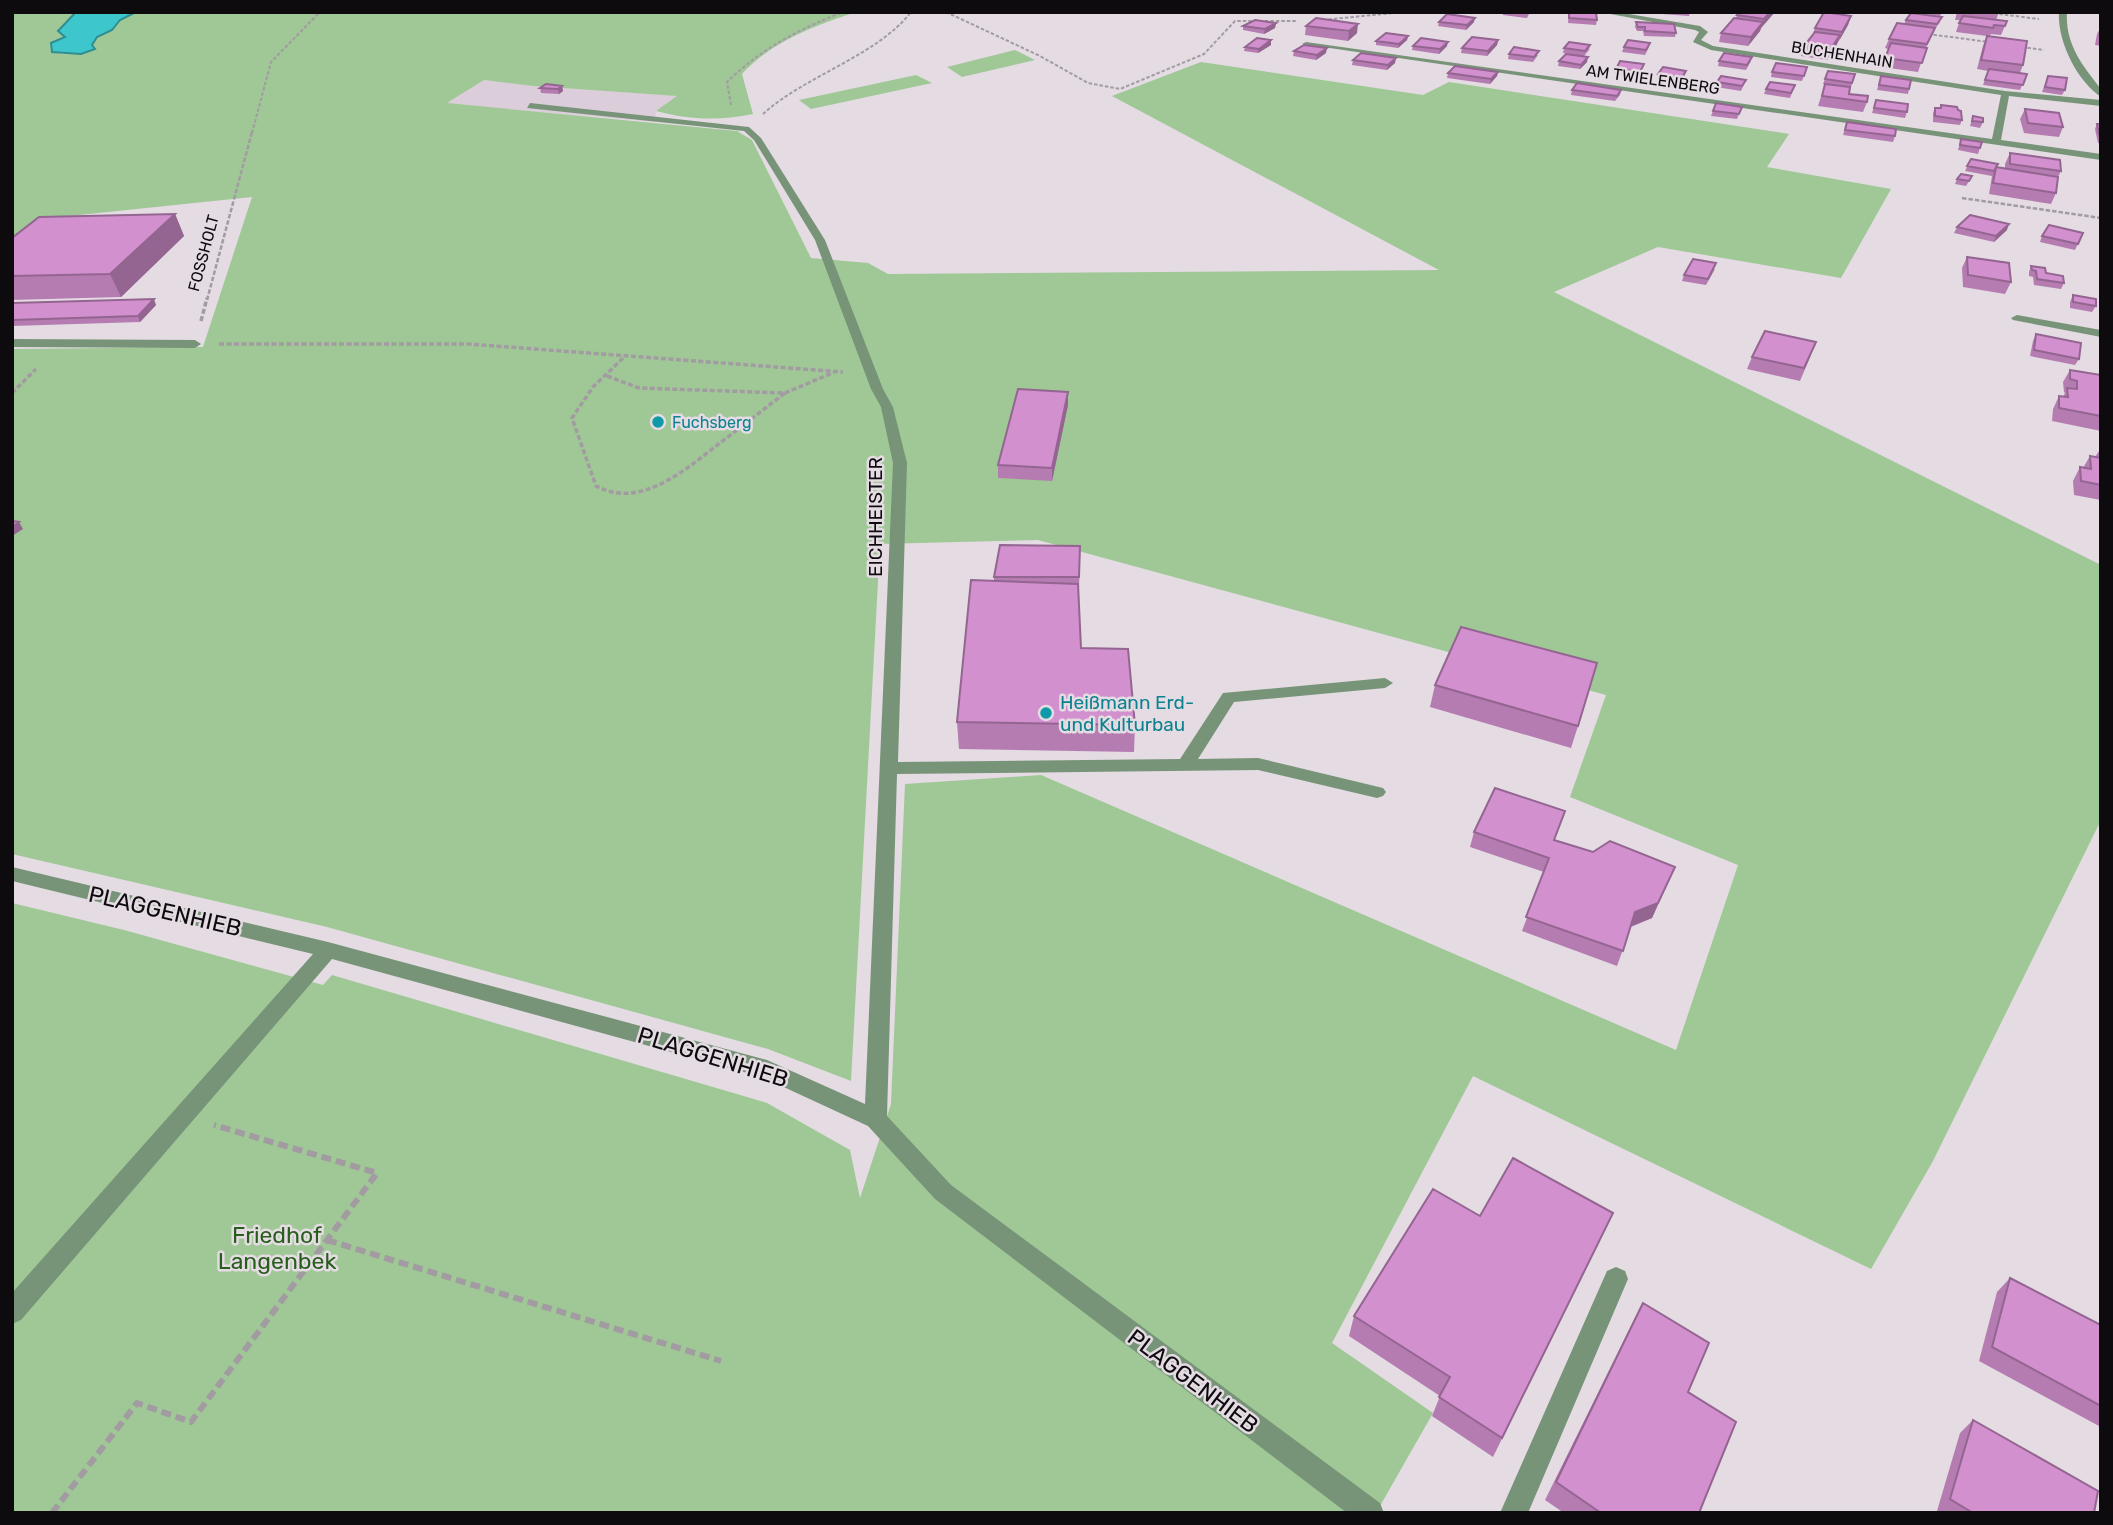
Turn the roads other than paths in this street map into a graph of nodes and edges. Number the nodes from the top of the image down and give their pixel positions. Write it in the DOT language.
graph roads {
  1 [pos="1603,12"];
  2 [pos="2063,12"];
  3 [pos="1306,44"];
  4 [pos="2005,93"];
  5 [pos="2101,95"];
  6 [pos="2101,103"];
  7 [pos="530,106"];
  8 [pos="1996,142"];
  9 [pos="2101,157"];
  10 [pos="2017,318"];
  11 [pos="2101,334"];
  12 [pos="12,344"];
  13 [pos="195,344"];
  14 [pos="1385,683"];
  15 [pos="1184,766"];
  16 [pos="889,768"];
  17 [pos="1377,792"];
  18 [pos="12,874"];
  19 [pos="328,950"];
  20 [pos="876,1119"];
  21 [pos="1616,1279"];
  22 [pos="12,1312"];
  23 [pos="1370,1513"];
  24 [pos="1514,1513"];
  1 -- 4 [label="street, BUCHENHAIN"];
  2 -- 5 [label="street"];
  3 -- 8 [label="street, AM TWIELENBERG"];
  4 -- 6 [label="street, BUCHENHAIN"];
  4 -- 8 [label="street"];
  7 -- 16 [label="street, EICHHEISTER"];
  8 -- 9 [label="street, AM TWIELENBERG"];
  10 -- 11 [label="street"];
  12 -- 13 [label="street"];
  14 -- 15 [label="street"];
  15 -- 16 [label="street"];
  15 -- 17 [label="street"];
  16 -- 20 [label="street, EICHHEISTER"];
  18 -- 19 [label="street, PLAGGENHIEB"];
  19 -- 20 [label="street, PLAGGENHIEB"];
  19 -- 22 [label="street"];
  20 -- 23 [label="street, PLAGGENHIEB"];
  21 -- 24 [label="street"];
}
